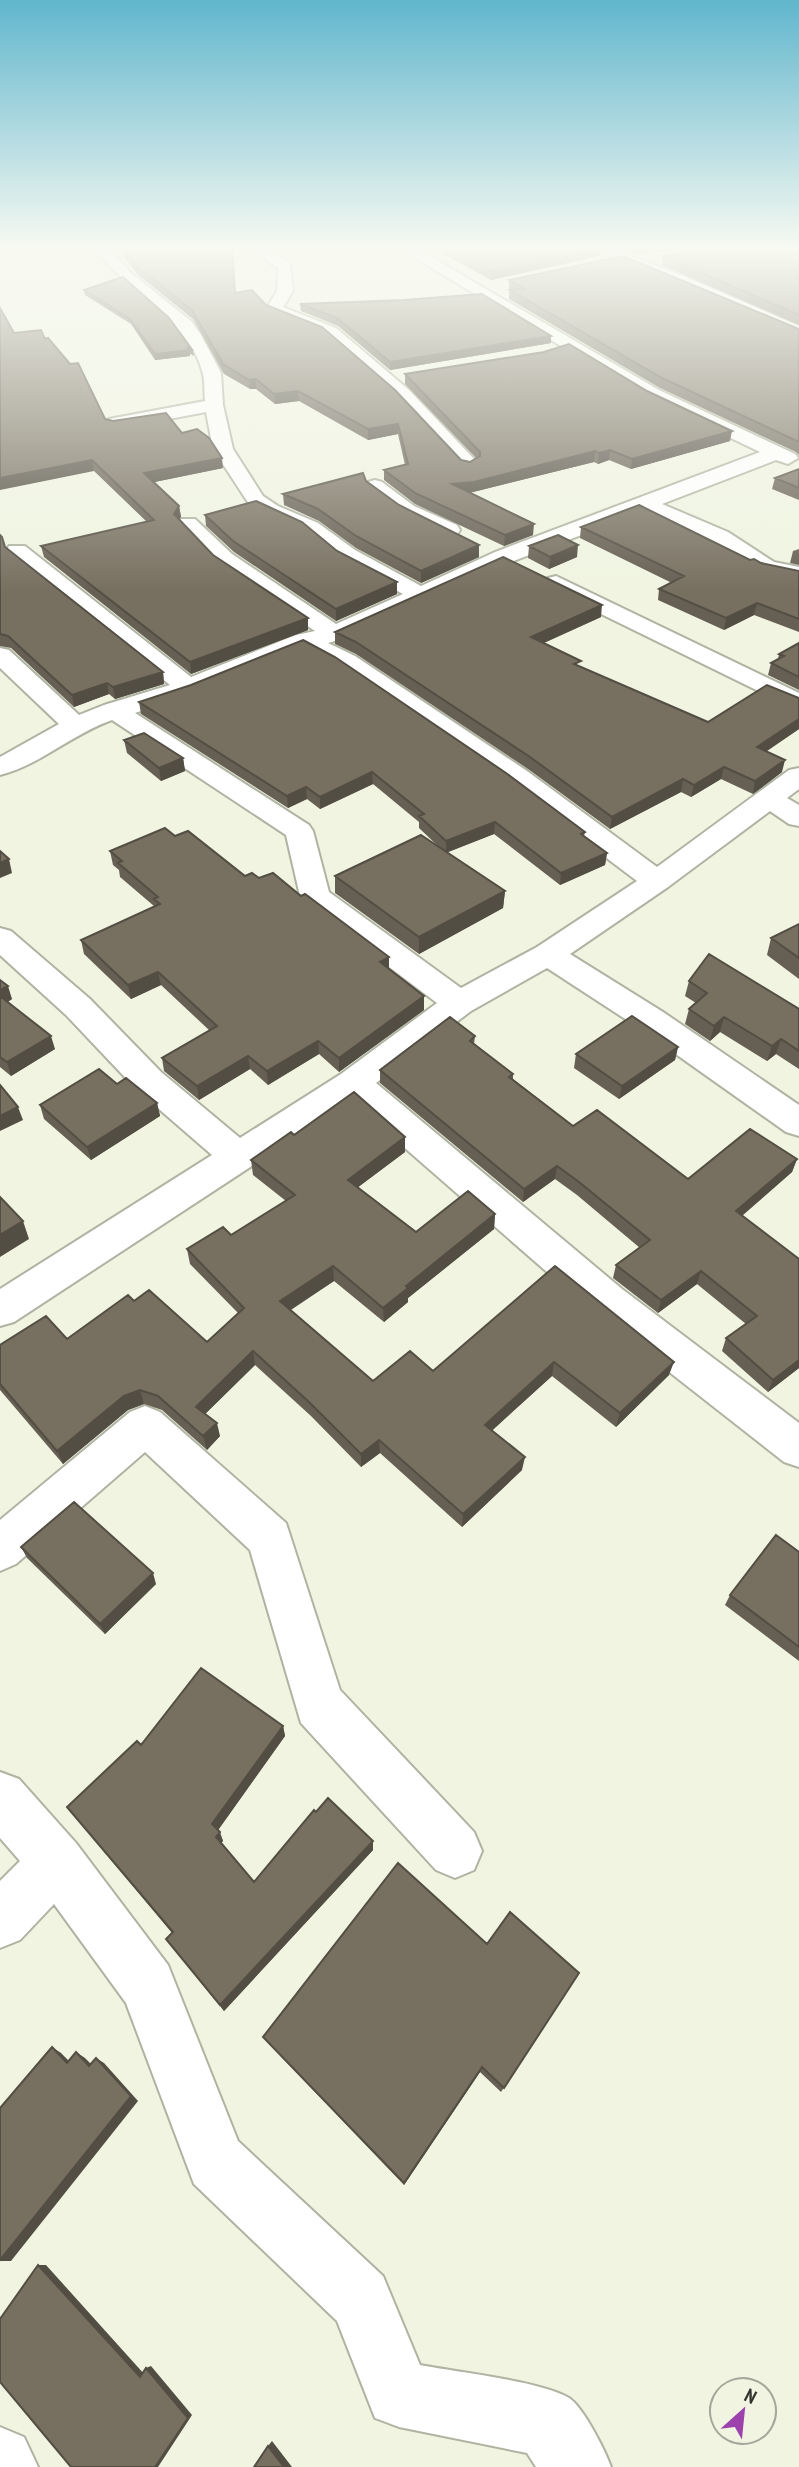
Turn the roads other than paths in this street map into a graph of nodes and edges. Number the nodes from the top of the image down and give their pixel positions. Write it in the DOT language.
graph roads {
  1 [pos="206,362"];
  2 [pos="366,362"];
  3 [pos="597,362"];
  4 [pos="408,376"];
  5 [pos="386,379"];
  6 [pos="214,405"];
  7 [pos="114,424"];
  8 [pos="776,453"];
  9 [pos="799,463"];
  10 [pos="468,464"];
  11 [pos="375,486"];
  12 [pos="646,504"];
  13 [pos="188,523"];
  14 [pos="16,551"];
  15 [pos="503,556"];
  16 [pos="799,573"];
  17 [pos="420,594"];
  18 [pos="334,634"];
  19 [pos="304,640"];
  20 [pos="0,655"];
  21 [pos="188,687"];
  22 [pos="799,703"];
  23 [pos="113,710"];
  24 [pos="76,726"];
  25 [pos="0,766"];
  26 [pos="799,776"];
  27 [pos="769,798"];
  28 [pos="799,818"];
  29 [pos="657,881"];
  30 [pos="0,938"];
  31 [pos="548,954"];
  32 [pos="459,1003"];
  33 [pos="353,1083"];
  34 [pos="799,1123"];
  35 [pos="238,1157"];
  36 [pos="0,1310"];
  37 [pos="799,1448"];
  38 [pos="0,1549"];
  39 [pos="0,1798"];
  40 [pos="455,1851"];
  41 [pos="57,1862"];
  42 [pos="0,1920"];
  43 [pos="0,2461"];
  44 [pos="4,2467"];
  45 [pos="577,2467"];
  1 -- 6 [label="street"];
  2 -- 5 [label="street"];
  3 -- 8 [label="street"];
  4 -- 5 [label="street"];
  5 -- 10 [label="street"];
  6 -- 7 [label="street"];
  6 -- 17 [label="street"];
  8 -- 9 [label="street"];
  8 -- 12 [label="street"];
  11 -- 15 [label="street"];
  12 -- 15 [label="street"];
  12 -- 16 [label="street"];
  13 -- 18 [label="street"];
  14 -- 21 [label="street"];
  15 -- 17 [label="street"];
  15 -- 22 [label="street"];
  17 -- 18 [label="street"];
  18 -- 19 [label="street"];
  19 -- 21 [label="street"];
  19 -- 29 [label="street"];
  20 -- 24 [label="street"];
  21 -- 23 [label="street"];
  23 -- 24 [label="street"];
  23 -- 32 [label="street"];
  24 -- 25 [label="street"];
  26 -- 27 [label="street"];
  27 -- 28 [label="street"];
  27 -- 29 [label="street"];
  29 -- 31 [label="street"];
  30 -- 35 [label="street"];
  31 -- 32 [label="street"];
  31 -- 34 [label="street"];
  32 -- 33 [label="street"];
  33 -- 35 [label="street"];
  33 -- 37 [label="street"];
  35 -- 36 [label="street"];
  38 -- 40 [label="street"];
  39 -- 41 [label="street"];
  41 -- 42 [label="street"];
  41 -- 45 [label="street"];
  43 -- 44 [label="street"];
}
